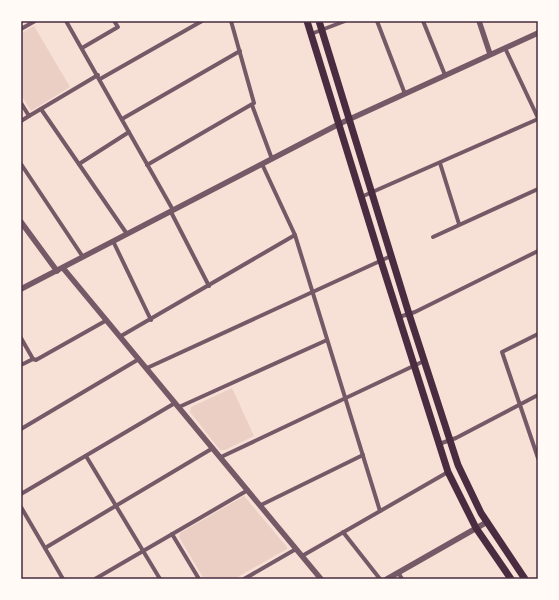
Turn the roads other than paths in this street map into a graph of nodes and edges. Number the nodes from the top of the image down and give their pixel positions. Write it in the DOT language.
graph roads {
  1 [pos="35,21"];
  2 [pos="66,21"];
  3 [pos="114,21"];
  4 [pos="202,21"];
  5 [pos="231,21"];
  6 [pos="307,21"];
  7 [pos="319,21"];
  8 [pos="345,21"];
  9 [pos="377,21"];
  10 [pos="423,21"];
  11 [pos="480,21"];
  12 [pos="21,29"];
  13 [pos="322,31"];
  14 [pos="538,33"];
  15 [pos="311,34"];
  16 [pos="82,48"];
  17 [pos="505,48"];
  18 [pos="240,51"];
  19 [pos="490,54"];
  20 [pos="445,75"];
  21 [pos="99,77"];
  22 [pos="404,94"];
  23 [pos="21,103"];
  24 [pos="252,105"];
  25 [pos="41,109"];
  26 [pos="29,116"];
  27 [pos="122,119"];
  28 [pos="538,119"];
  29 [pos="349,120"];
  30 [pos="21,121"];
  31 [pos="339,124"];
  32 [pos="129,132"];
  33 [pos="272,159"];
  34 [pos="440,163"];
  35 [pos="21,164"];
  36 [pos="80,164"];
  37 [pos="262,164"];
  38 [pos="147,165"];
  39 [pos="538,189"];
  40 [pos="371,193"];
  41 [pos="361,197"];
  42 [pos="172,211"];
  43 [pos="21,222"];
  44 [pos="459,224"];
  45 [pos="127,234"];
  46 [pos="296,235"];
  47 [pos="433,238"];
  48 [pos="113,241"];
  49 [pos="538,251"];
  50 [pos="391,256"];
  51 [pos="83,257"];
  52 [pos="381,261"];
  53 [pos="63,268"];
  54 [pos="57,271"];
  55 [pos="210,286"];
  56 [pos="21,289"];
  57 [pos="313,291"];
  58 [pos="409,314"];
  59 [pos="399,318"];
  60 [pos="107,320"];
  61 [pos="151,320"];
  62 [pos="538,334"];
  63 [pos="121,336"];
  64 [pos="21,338"];
  65 [pos="328,340"];
  66 [pos="33,359"];
  67 [pos="139,359"];
  68 [pos="424,361"];
  69 [pos="414,365"];
  70 [pos="21,366"];
  71 [pos="147,368"];
  72 [pos="538,395"];
  73 [pos="345,397"];
  74 [pos="520,404"];
  75 [pos="177,405"];
  76 [pos="21,429"];
  77 [pos="450,440"];
  78 [pos="439,444"];
  79 [pos="213,448"];
  80 [pos="537,450"];
  81 [pos="363,455"];
  82 [pos="86,456"];
  83 [pos="220,457"];
  84 [pos="538,458"];
  85 [pos="448,472"];
  86 [pos="248,490"];
  87 [pos="21,494"];
  88 [pos="116,506"];
  89 [pos="261,506"];
  90 [pos="21,507"];
  91 [pos="380,511"];
  92 [pos="487,522"];
  93 [pos="476,528"];
  94 [pos="343,532"];
  95 [pos="172,534"];
  96 [pos="45,548"];
  97 [pos="296,549"];
  98 [pos="143,551"];
  99 [pos="302,556"];
  100 [pos="398,572"];
  101 [pos="63,579"];
  102 [pos="95,579"];
  103 [pos="160,579"];
  104 [pos="199,579"];
  105 [pos="244,579"];
  106 [pos="321,579"];
  107 [pos="380,579"];
  108 [pos="387,579"];
  109 [pos="402,579"];
  110 [pos="511,579"];
  111 [pos="525,579"];
  1 -- 12 [label="street"];
  2 -- 16 [label="street"];
  3 -- 16 [label="street"];
  4 -- 21 [label="street"];
  5 -- 18 [label="street"];
  6 -- 15 [label="highway"];
  7 -- 13 [label="highway"];
  8 -- 13 [label="street"];
  9 -- 22 [label="street"];
  10 -- 20 [label="street"];
  11 -- 19 [label="street"];
  13 -- 15 [label="street"];
  13 -- 29 [label="highway"];
  14 -- 17 [label="street"];
  15 -- 31 [label="highway"];
  16 -- 21 [label="street"];
  17 -- 19 [label="street"];
  17 -- 28 [label="street"];
  18 -- 24 [label="street"];
  18 -- 27 [label="street"];
  19 -- 20 [label="street"];
  20 -- 22 [label="street"];
  21 -- 25 [label="street"];
  21 -- 27 [label="street"];
  22 -- 29 [label="street"];
  23 -- 26 [label="street"];
  24 -- 33 [label="street"];
  24 -- 38 [label="street"];
  25 -- 26 [label="street"];
  25 -- 36 [label="street"];
  26 -- 30 [label="street"];
  27 -- 32 [label="street"];
  28 -- 34 [label="street"];
  29 -- 31 [label="street"];
  29 -- 40 [label="highway"];
  31 -- 33 [label="street"];
  31 -- 41 [label="highway"];
  32 -- 36 [label="street"];
  32 -- 38 [label="street"];
  33 -- 37 [label="street"];
  34 -- 40 [label="street"];
  34 -- 44 [label="street"];
  35 -- 51 [label="street"];
  36 -- 45 [label="street"];
  37 -- 42 [label="street"];
  37 -- 46 [label="street"];
  38 -- 42 [label="street"];
  39 -- 44 [label="street"];
  40 -- 41 [label="street"];
  40 -- 50 [label="highway"];
  41 -- 52 [label="highway"];
  42 -- 45 [label="street"];
  42 -- 55 [label="street"];
  43 -- 54 [label="street"];
  44 -- 47 [label="street"];
  45 -- 48 [label="street"];
  46 -- 55 [label="street"];
  46 -- 57 [label="street"];
  48 -- 51 [label="street"];
  48 -- 61 [label="street"];
  49 -- 58 [label="street"];
  50 -- 52 [label="street"];
  50 -- 58 [label="highway"];
  51 -- 53 [label="street"];
  52 -- 57 [label="street"];
  52 -- 59 [label="highway"];
  53 -- 54 [label="street"];
  53 -- 60 [label="street"];
  54 -- 56 [label="street"];
  55 -- 61 [label="street"];
  57 -- 65 [label="street"];
  57 -- 71 [label="street"];
  58 -- 59 [label="street"];
  58 -- 68 [label="highway"];
  59 -- 69 [label="highway"];
  60 -- 63 [label="street"];
  60 -- 66 [label="street"];
  61 -- 63 [label="street"];
  62 -- 74 [label="street"];
  63 -- 67 [label="street"];
  64 -- 66 [label="street"];
  65 -- 73 [label="street"];
  65 -- 75 [label="street"];
  66 -- 70 [label="street"];
  67 -- 71 [label="street"];
  67 -- 76 [label="street"];
  68 -- 69 [label="street"];
  68 -- 77 [label="highway"];
  69 -- 73 [label="street"];
  69 -- 78 [label="highway"];
  71 -- 75 [label="street"];
  72 -- 74 [label="street"];
  73 -- 81 [label="street"];
  73 -- 83 [label="street"];
  74 -- 77 [label="street"];
  74 -- 80 [label="street"];
  75 -- 79 [label="street"];
  75 -- 82 [label="street"];
  77 -- 78 [label="street"];
  77 -- 92 [label="highway"];
  78 -- 85 [label="highway"];
  79 -- 83 [label="street"];
  79 -- 88 [label="street"];
  80 -- 84 [label="street"];
  81 -- 89 [label="street"];
  81 -- 91 [label="street"];
  82 -- 87 [label="street"];
  82 -- 88 [label="street"];
  83 -- 86 [label="street"];
  85 -- 91 [label="street"];
  85 -- 93 [label="highway"];
  86 -- 89 [label="street"];
  86 -- 95 [label="street"];
  88 -- 96 [label="street"];
  88 -- 98 [label="street"];
  89 -- 97 [label="street"];
  90 -- 96 [label="street"];
  91 -- 94 [label="street"];
  92 -- 93 [label="street"];
  92 -- 111 [label="highway"];
  93 -- 100 [label="street"];
  93 -- 110 [label="highway"];
  94 -- 99 [label="street"];
  94 -- 107 [label="street"];
  95 -- 98 [label="street"];
  95 -- 104 [label="street"];
  96 -- 101 [label="street"];
  97 -- 99 [label="street"];
  97 -- 105 [label="street"];
  98 -- 102 [label="street"];
  98 -- 103 [label="street"];
  99 -- 106 [label="street"];
  100 -- 108 [label="street"];
  100 -- 109 [label="street"];
}
